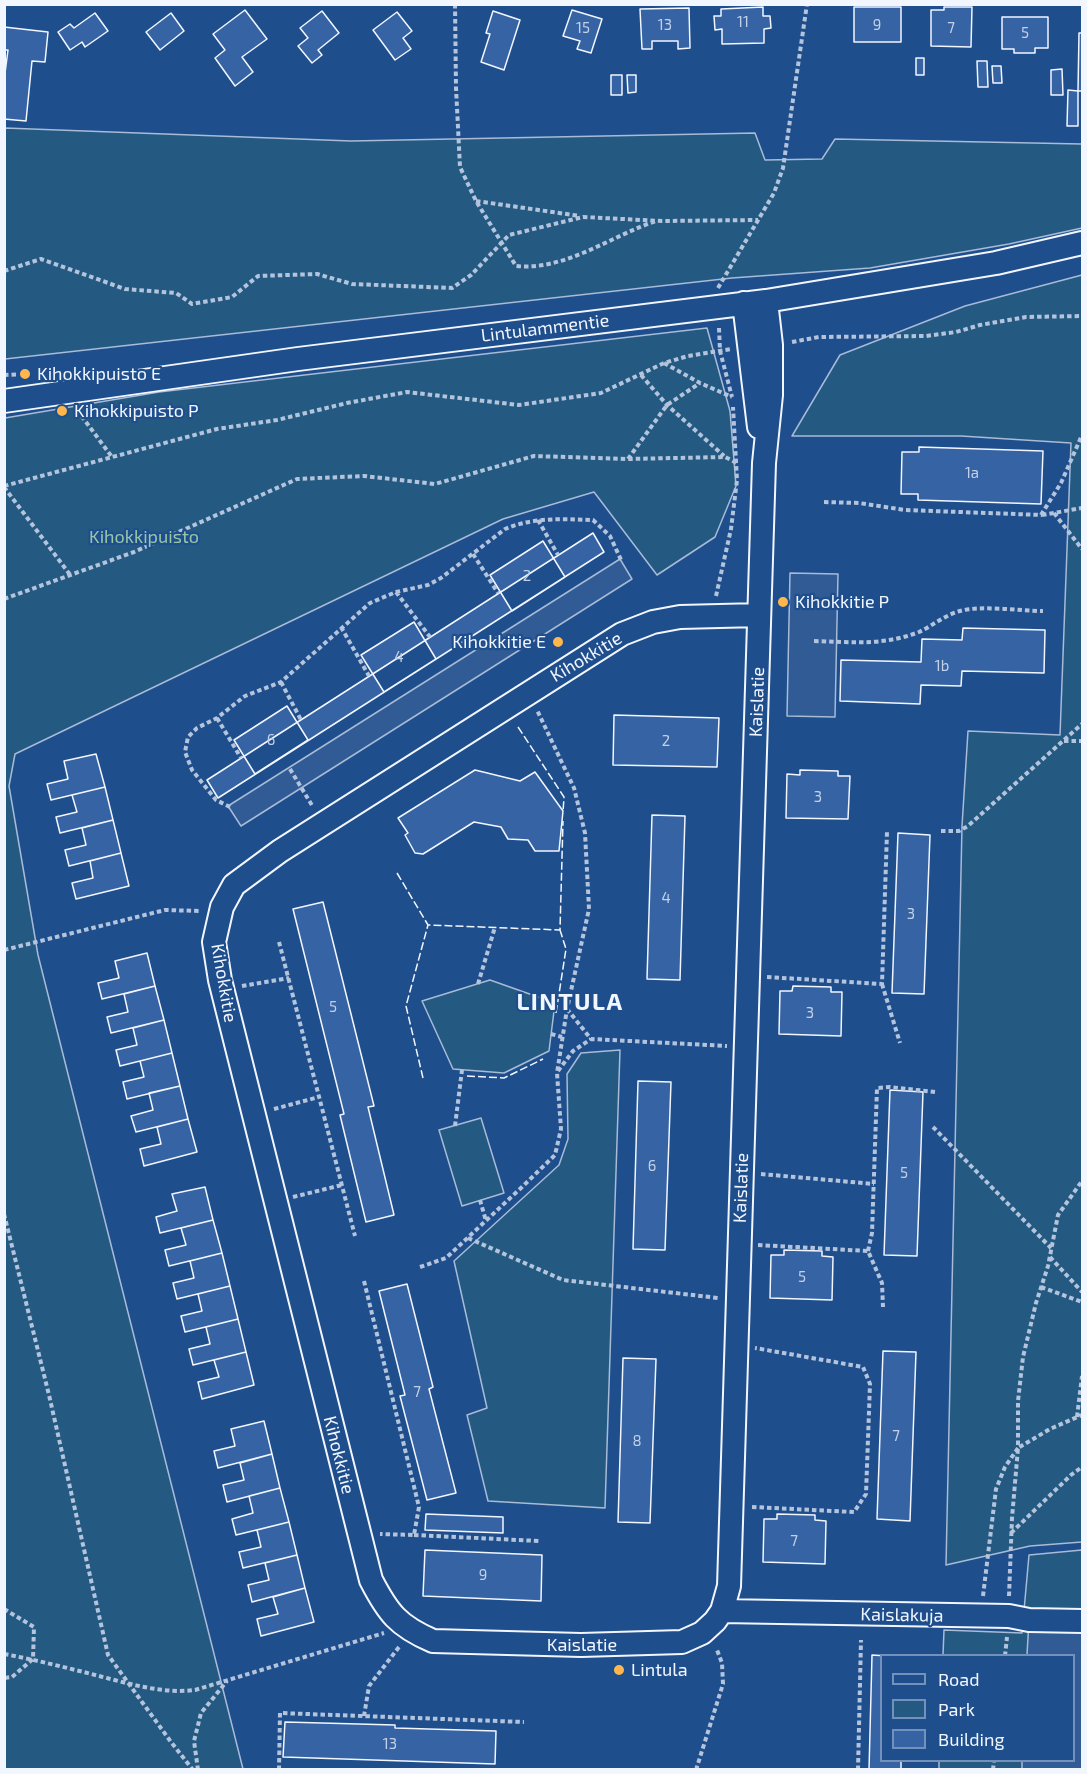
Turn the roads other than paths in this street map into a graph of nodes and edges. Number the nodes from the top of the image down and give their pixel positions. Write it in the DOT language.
graph roads {
  1 [pos="1083,243"];
  2 [pos="755,302"];
  3 [pos="4,401"];
  4 [pos="764,463"];
  5 [pos="759,615"];
  6 [pos="722,1611"];
  7 [pos="1083,1622"];
  8 [pos="433,1641"];
  1 -- 2 [label="street, Lintulammentie"];
  2 -- 3 [label="street, Lintulammentie"];
  2 -- 4 [label="street, Kaislatie"];
  2 -- 4 [label="street, Kaislatie"];
  4 -- 5 [label="street, Kaislatie"];
  5 -- 6 [label="street, Kaislatie"];
  5 -- 8 [label="street, Kihokkitie"];
  6 -- 7 [label="street, Kaislakuja"];
  6 -- 8 [label="street, Kaislatie"];
}
